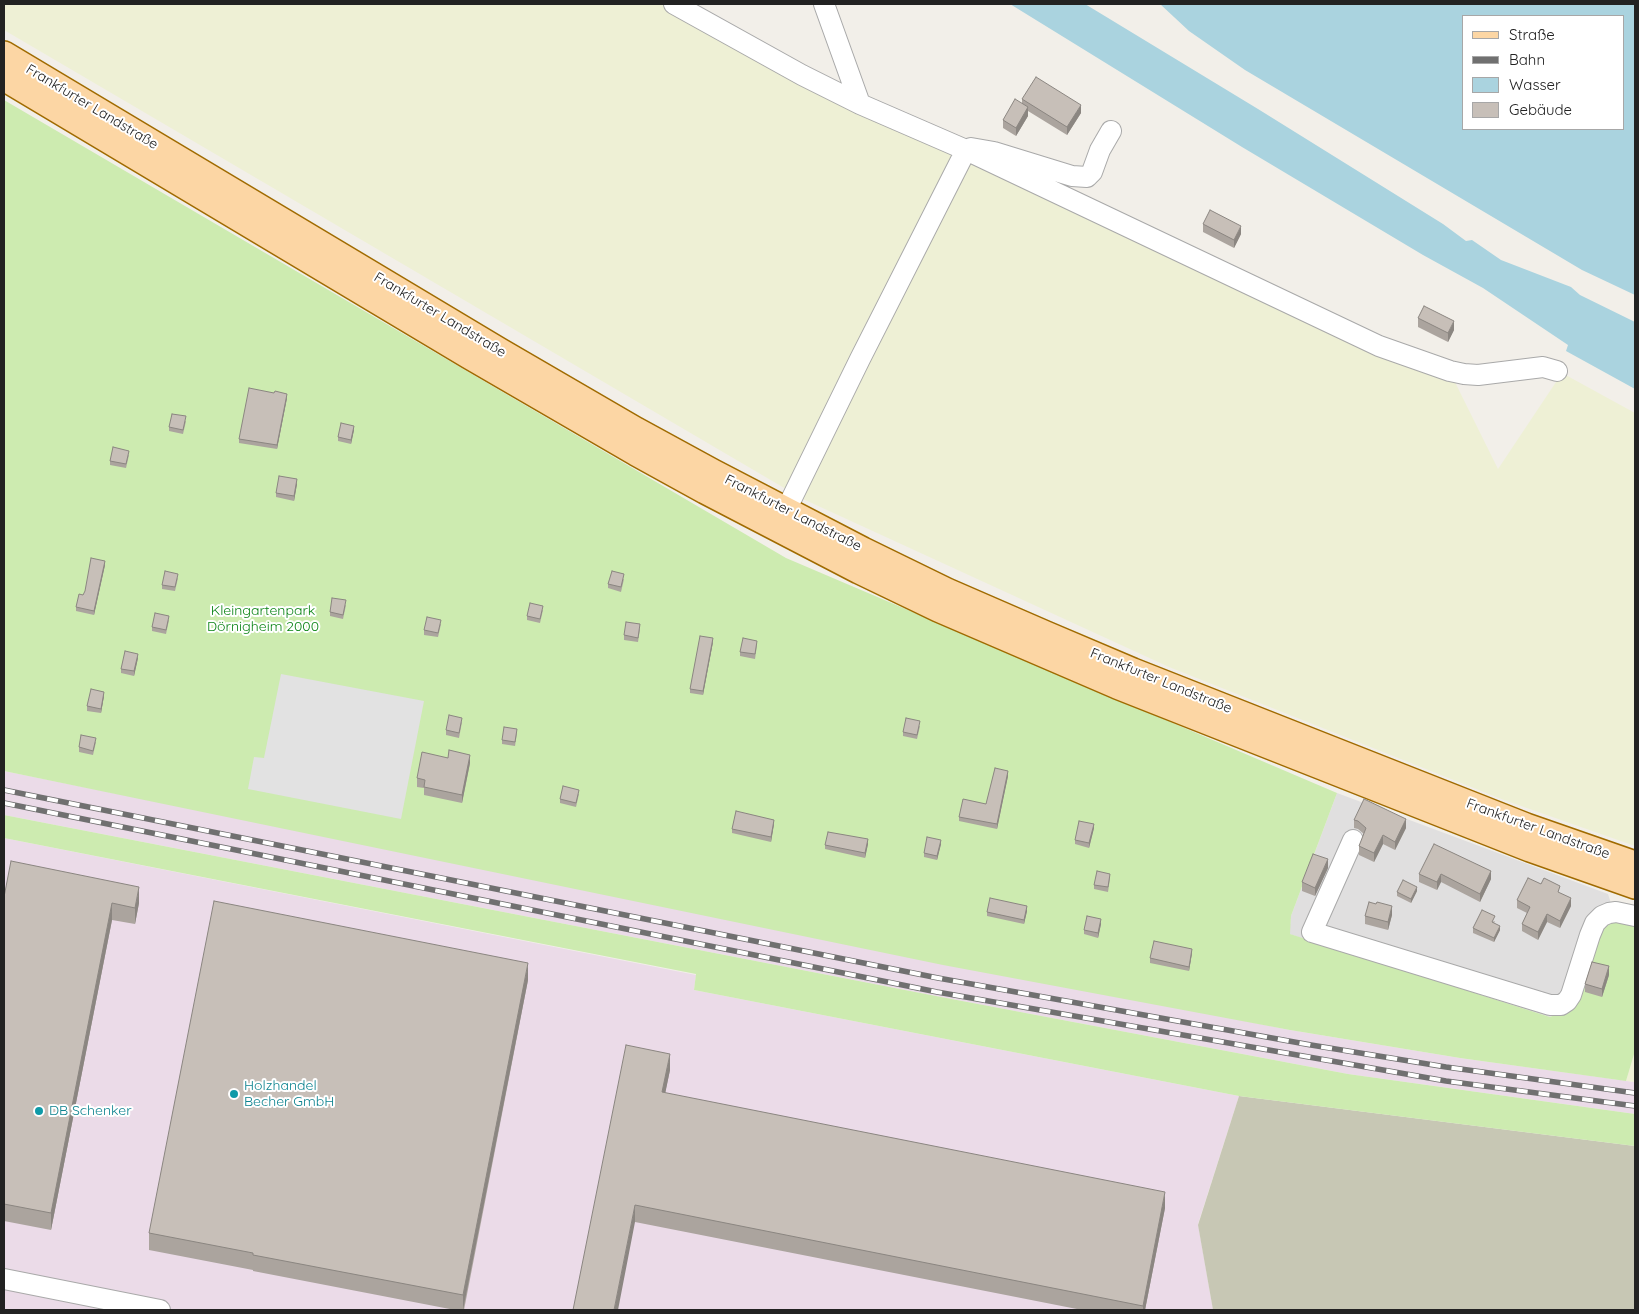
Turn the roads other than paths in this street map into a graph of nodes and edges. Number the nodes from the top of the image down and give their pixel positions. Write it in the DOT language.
graph roads {
  1 [pos="674,4"];
  2 [pos="824,4"];
  3 [pos="4,54"];
  4 [pos="4,78"];
  5 [pos="860,104"];
  6 [pos="1111,131"];
  7 [pos="966,150"];
  8 [pos="1557,371"];
  9 [pos="786,510"];
  10 [pos="1352,840"];
  11 [pos="1635,864"];
  12 [pos="1635,886"];
  13 [pos="1635,916"];
  14 [pos="4,1279"];
  15 [pos="160,1310"];
  1 -- 5 [label="street"];
  2 -- 5 [label="street"];
  3 -- 9 [label="main road, Frankfurter Landstraße"];
  4 -- 12 [label="main road, Frankfurter Landstraße"];
  5 -- 7 [label="street"];
  6 -- 7 [label="street"];
  7 -- 8 [label="street"];
  7 -- 9 [label="street"];
  9 -- 11 [label="main road, Frankfurter Landstraße"];
  10 -- 13 [label="street"];
  14 -- 15 [label="street"];
}
